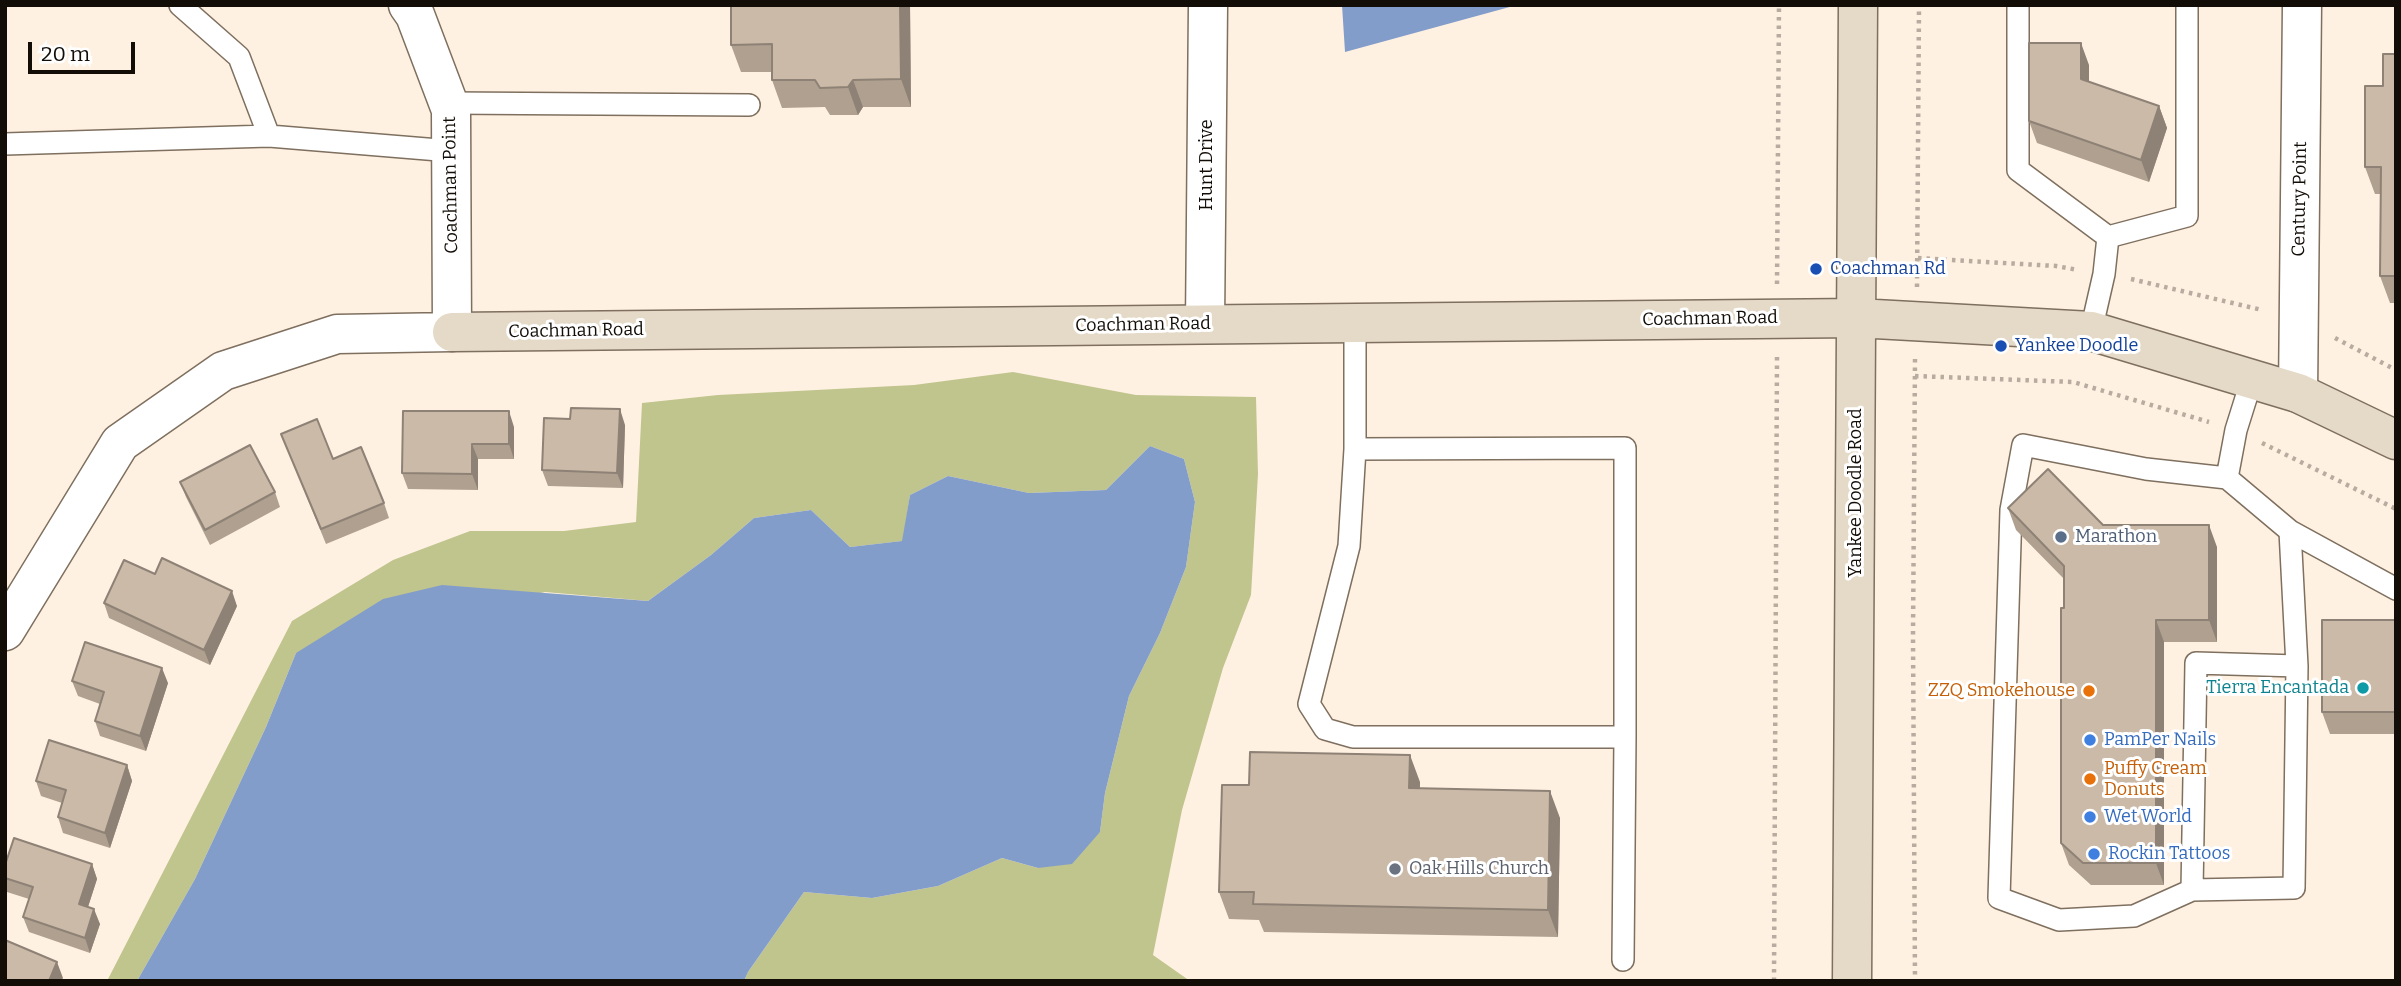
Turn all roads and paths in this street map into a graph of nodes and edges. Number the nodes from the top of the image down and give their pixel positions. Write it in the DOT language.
graph roads {
  1 [pos="180,5"];
  2 [pos="408,5"];
  3 [pos="1208,5"];
  4 [pos="1779,5"];
  5 [pos="1858,5"];
  6 [pos="1919,5"];
  7 [pos="2018,5"];
  8 [pos="2187,5"];
  9 [pos="2302,5"];
  10 [pos="448,103"];
  11 [pos="749,105"];
  12 [pos="269,136"];
  13 [pos="5,144"];
  14 [pos="451,151"];
  15 [pos="2108,237"];
  16 [pos="1918,258"];
  17 [pos="2104,274"];
  18 [pos="1857,318"];
  19 [pos="1776,319"];
  20 [pos="2298,319"];
  21 [pos="1916,321"];
  22 [pos="1355,323"];
  23 [pos="1205,324"];
  24 [pos="2091,331"];
  25 [pos="452,332"];
  26 [pos="2396,370"];
  27 [pos="1914,376"];
  28 [pos="2252,379"];
  29 [pos="2298,393"];
  30 [pos="2236,430"];
  31 [pos="2396,440"];
  32 [pos="1355,449"];
  33 [pos="2227,478"];
  34 [pos="2396,509"];
  35 [pos="2290,531"];
  36 [pos="2393,581"];
  37 [pos="5,631"];
  38 [pos="2297,666"];
  39 [pos="1625,737"];
  40 [pos="2192,890"];
  41 [pos="1623,960"];
  42 [pos="1774,981"];
  43 [pos="1852,981"];
  44 [pos="1915,981"];
  1 -- 12 [label="lane"];
  2 -- 10 [label="street, Coachman Point"];
  3 -- 23 [label="street, Hunt Drive"];
  4 -- 19 [label="path"];
  5 -- 18 [label="street, Yankee Doodle Road"];
  6 -- 16 [label="path"];
  7 -- 15 [label="lane"];
  8 -- 15 [label="lane"];
  9 -- 20 [label="street, Century Point"];
  10 -- 11 [label="lane"];
  10 -- 14 [label="street, Coachman Point"];
  12 -- 13 [label="lane"];
  12 -- 14 [label="lane"];
  14 -- 25 [label="street, Coachman Point"];
  15 -- 17 [label="lane"];
  16 -- 17 [label="path"];
  16 -- 21 [label="path"];
  17 -- 20 [label="path"];
  17 -- 24 [label="lane"];
  18 -- 19 [label="street, Coachman Road"];
  18 -- 21 [label="street, Coachman Road"];
  18 -- 43 [label="street, Yankee Doodle Road"];
  19 -- 22 [label="street, Coachman Road"];
  19 -- 42 [label="path"];
  20 -- 26 [label="path"];
  20 -- 29 [label="street, Century Point"];
  21 -- 24 [label="street, Coachman Road"];
  21 -- 27 [label="path"];
  22 -- 23 [label="street, Coachman Road"];
  22 -- 32 [label="lane"];
  23 -- 25 [label="street, Coachman Road"];
  24 -- 28 [label="street, Coachman Road"];
  25 -- 37 [label="street, Coachman Road"];
  27 -- 30 [label="path"];
  27 -- 44 [label="path"];
  28 -- 29 [label="street, Coachman Road"];
  28 -- 30 [label="lane"];
  29 -- 31 [label="street, Coachman Road"];
  30 -- 33 [label="lane"];
  30 -- 34 [label="path"];
  32 -- 39 [label="lane"];
  32 -- 39 [label="lane"];
  33 -- 35 [label="lane"];
  33 -- 40 [label="lane"];
  35 -- 36 [label="lane"];
  35 -- 38 [label="lane"];
  38 -- 40 [label="lane"];
  38 -- 40 [label="lane"];
  39 -- 41 [label="lane"];
}
